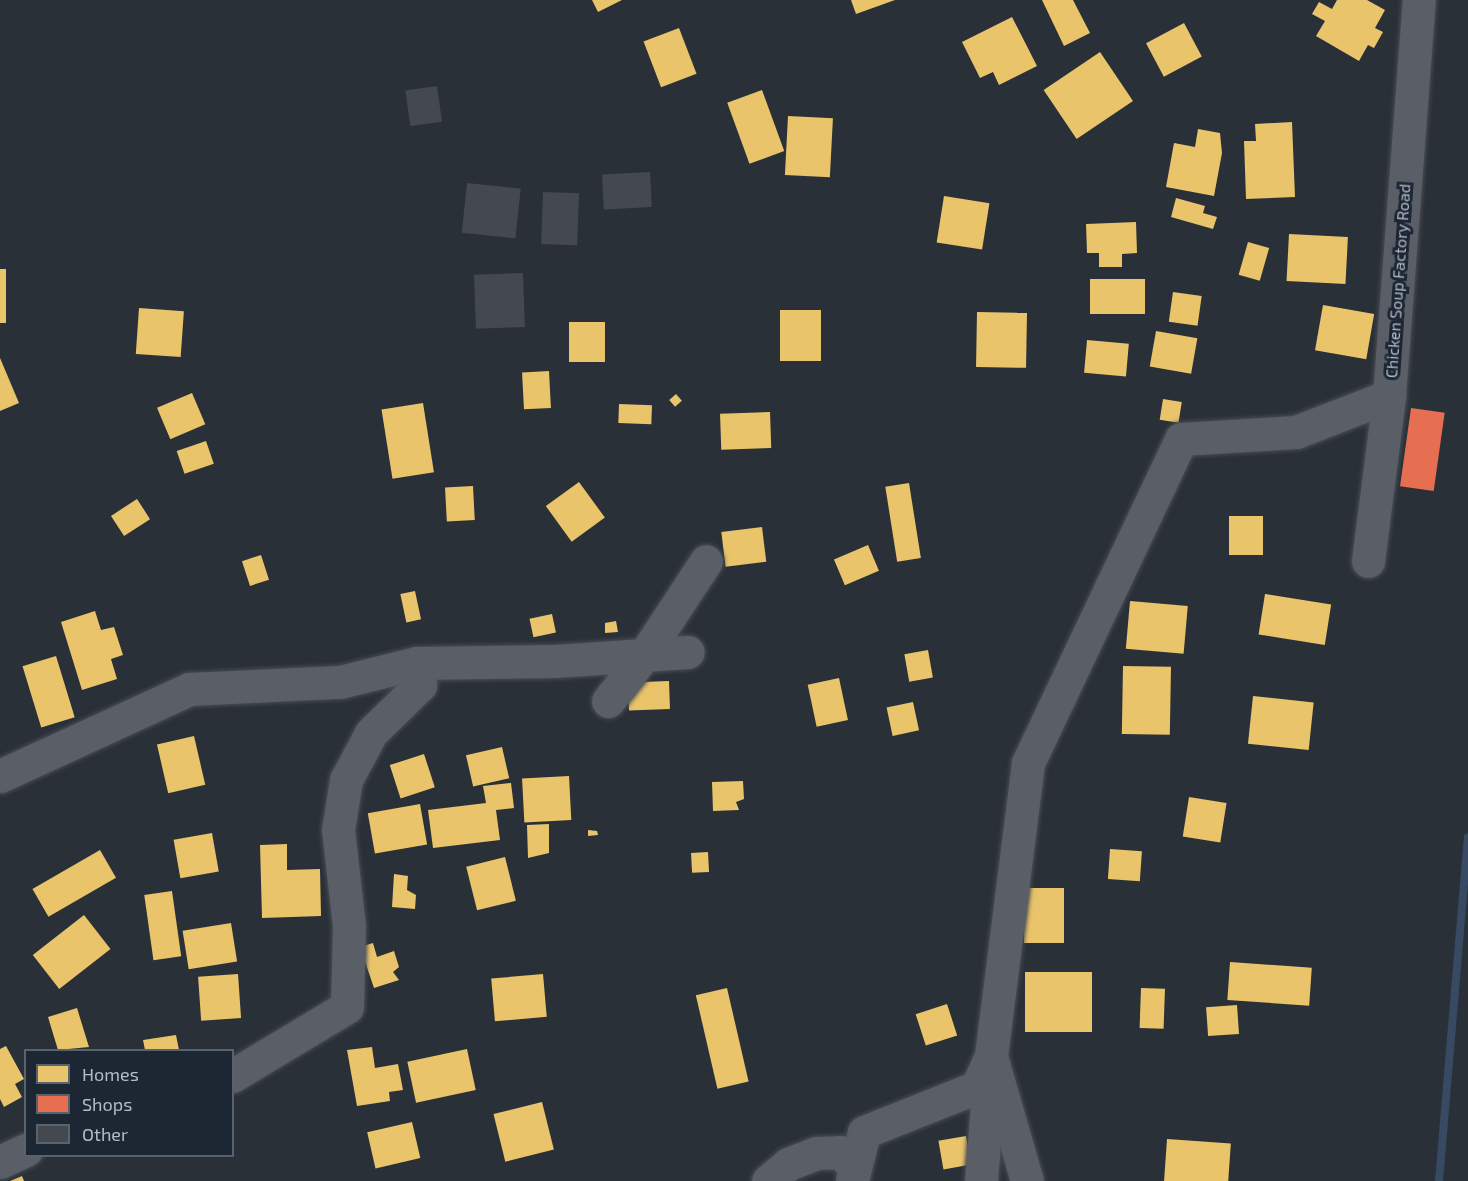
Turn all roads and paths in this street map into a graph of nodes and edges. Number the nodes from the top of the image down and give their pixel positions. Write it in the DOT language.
graph roads {
  1 [pos="1419,0"];
  2 [pos="1389,396"];
  3 [pos="706,561"];
  4 [pos="1368,561"];
  5 [pos="688,651"];
  6 [pos="645,654"];
  7 [pos="417,663"];
  8 [pos="608,701"];
  9 [pos="0,776"];
  10 [pos="991,1056"];
  11 [pos="234,1075"];
  12 [pos="24,1151"];
  13 [pos="0,1162"];
  14 [pos="854,1174"];
  15 [pos="768,1181"];
  16 [pos="981,1181"];
  17 [pos="1027,1181"];
  1 -- 2 [label="street, Chicken Soup Factory Road"];
  2 -- 4 [label="street, Chicken Soup Factory Road"];
  2 -- 10 [label="street"];
  3 -- 6 [label="street"];
  5 -- 6 [label="street"];
  6 -- 7 [label="street"];
  6 -- 8 [label="street"];
  7 -- 9 [label="street"];
  7 -- 11 [label="street"];
  10 -- 14 [label="street"];
  10 -- 16 [label="street"];
  10 -- 17 [label="street"];
  12 -- 13 [label="street"];
  14 -- 15 [label="street"];
}
